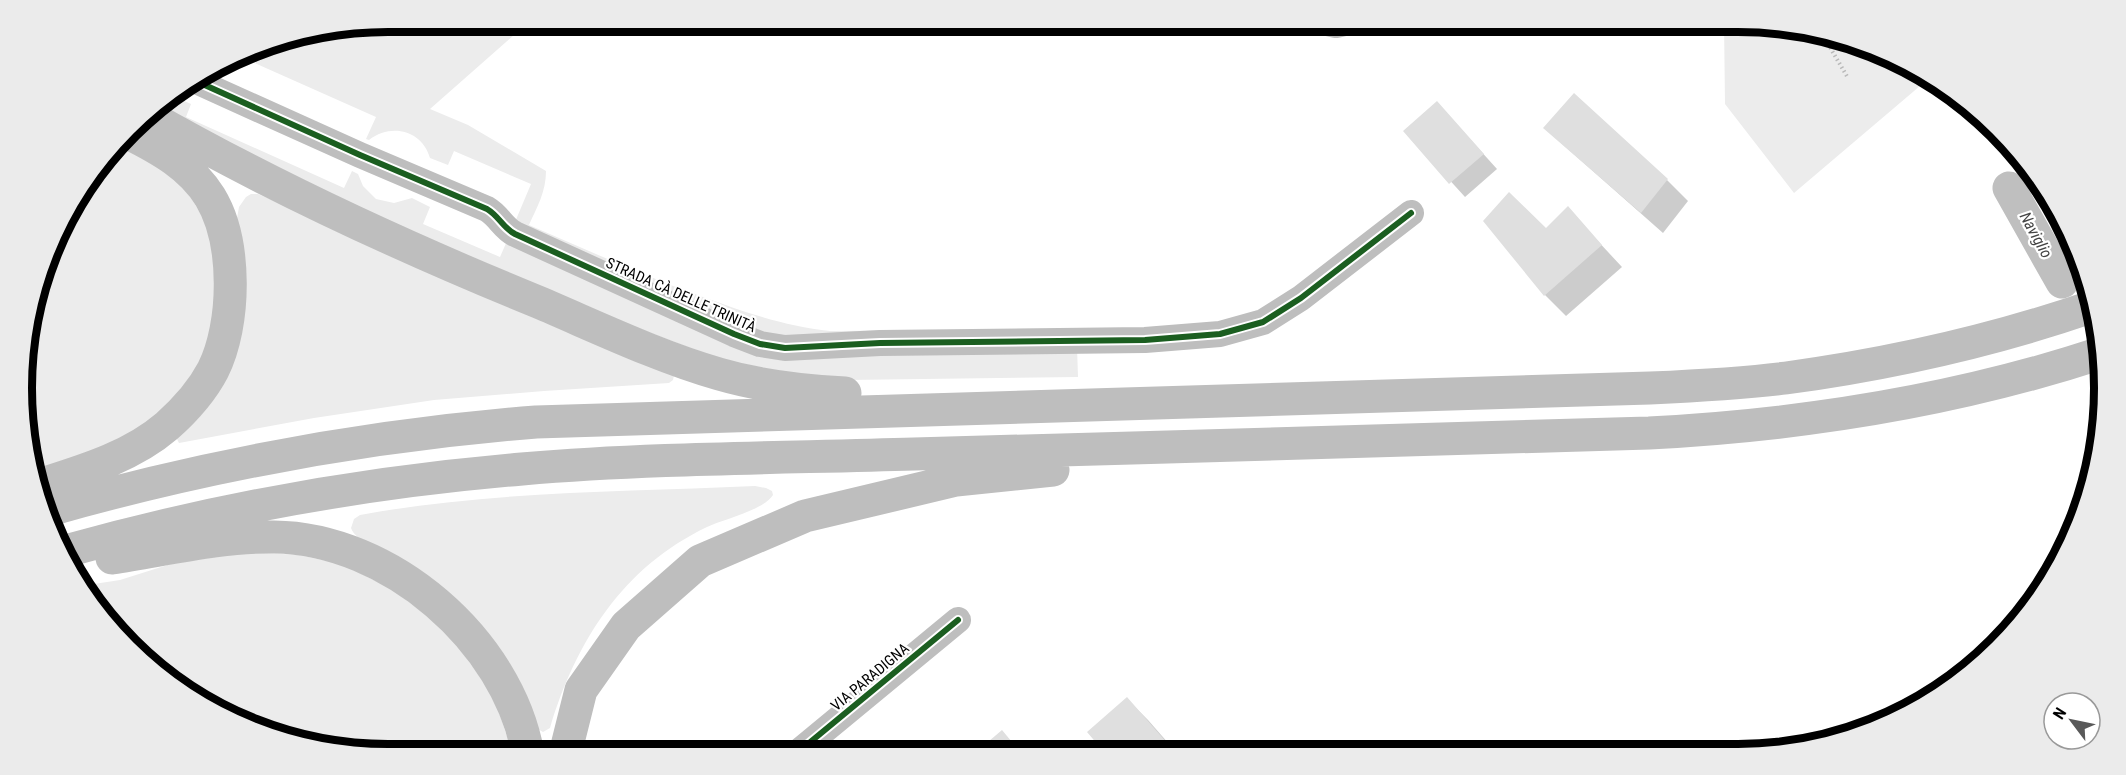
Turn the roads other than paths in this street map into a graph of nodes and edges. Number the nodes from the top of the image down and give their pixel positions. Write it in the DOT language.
graph roads {
  1 [pos="203,83"];
  2 [pos="154,119"];
  3 [pos="135,137"];
  4 [pos="1411,213"];
  5 [pos="2086,309"];
  6 [pos="2093,355"];
  7 [pos="1113,404"];
  8 [pos="1317,442"];
  9 [pos="45,483"];
  10 [pos="53,509"];
  11 [pos="71,550"];
  12 [pos="78,563"];
  13 [pos="958,620"];
  14 [pos="525,744"];
  15 [pos="568,744"];
  16 [pos="808,744"];
  1 -- 4 [label="street, STRADA CÀ DELLE TRINITÀ"];
  2 -- 7 [label="highway"];
  3 -- 9 [label="highway"];
  5 -- 7 [label="highway"];
  6 -- 8 [label="highway"];
  7 -- 10 [label="highway"];
  8 -- 11 [label="highway"];
  8 -- 15 [label="highway"];
  12 -- 14 [label="highway"];
  13 -- 16 [label="street, VIA PARADIGNA"];
}
